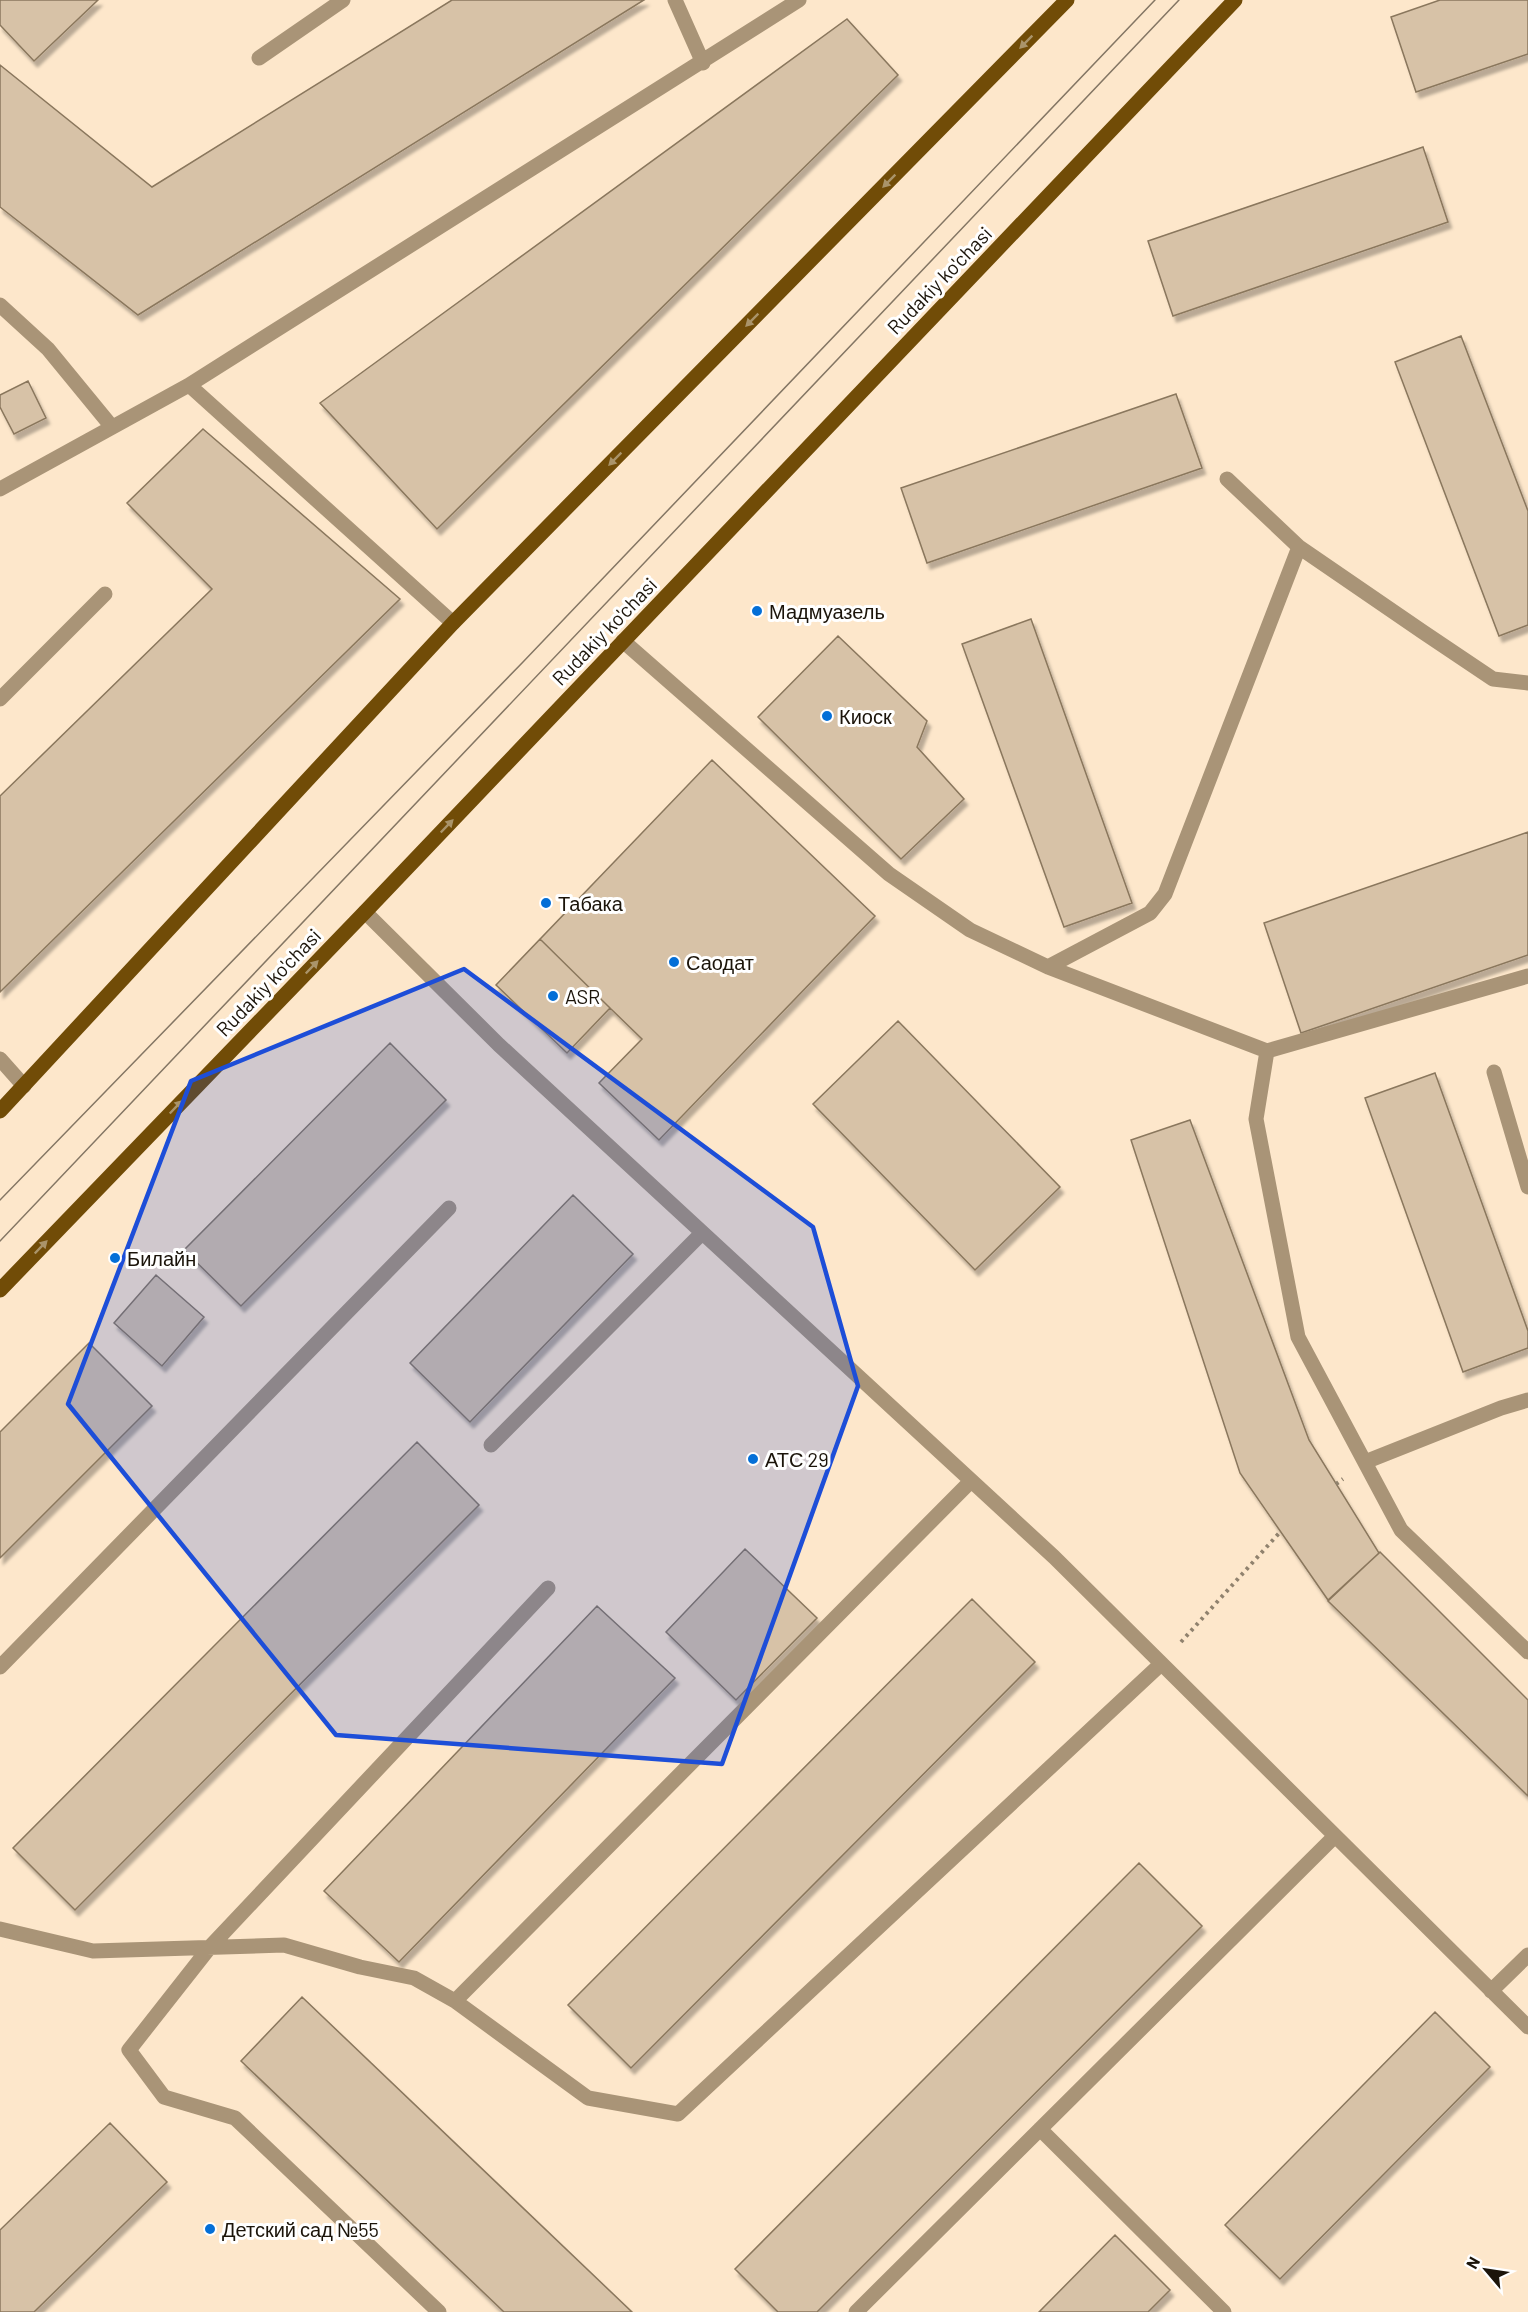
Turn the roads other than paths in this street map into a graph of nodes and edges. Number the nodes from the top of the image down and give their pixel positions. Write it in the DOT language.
graph roads {
  1 [pos="343,0"];
  2 [pos="675,0"];
  3 [pos="799,0"];
  4 [pos="1067,0"];
  5 [pos="1235,0"];
  6 [pos="259,58"];
  7 [pos="703,63"];
  8 [pos="0,305"];
  9 [pos="189,385"];
  10 [pos="112,427"];
  11 [pos="1227,479"];
  12 [pos="0,489"];
  13 [pos="1299,547"];
  14 [pos="105,594"];
  15 [pos="453,623"];
  16 [pos="623,641"];
  17 [pos="1528,683"];
  18 [pos="0,699"];
  19 [pos="365,912"];
  20 [pos="1048,966"];
  21 [pos="1528,976"];
  22 [pos="1267,1052"];
  23 [pos="0,1059"];
  24 [pos="1494,1072"];
  25 [pos="24,1086"];
  26 [pos="0,1111"];
  27 [pos="1528,1187"];
  28 [pos="449,1208"];
  29 [pos="702,1233"];
  30 [pos="0,1290"];
  31 [pos="1528,1400"];
  32 [pos="491,1445"];
  33 [pos="1365,1462"];
  34 [pos="971,1481"];
  35 [pos="548,1588"];
  36 [pos="1528,1652"];
  37 [pos="1161,1664"];
  38 [pos="0,1666"];
  39 [pos="1335,1836"];
  40 [pos="0,1929"];
  41 [pos="210,1947"];
  42 [pos="1528,1955"];
  43 [pos="1491,1991"];
  44 [pos="454,2001"];
  45 [pos="1528,2027"];
  46 [pos="1040,2129"];
  47 [pos="439,2312"];
  48 [pos="856,2312"];
  49 [pos="1224,2312"];
  1 -- 6 [label="street"];
  2 -- 7 [label="street"];
  3 -- 7 [label="street"];
  4 -- 15 [label="main road, one-way"];
  5 -- 16 [label="main road, Rudakiy ko'chasi"];
  7 -- 9 [label="street"];
  8 -- 10 [label="street"];
  9 -- 10 [label="street"];
  9 -- 15 [label="street"];
  10 -- 12 [label="street"];
  11 -- 13 [label="street"];
  13 -- 17 [label="street"];
  13 -- 20 [label="street"];
  14 -- 18 [label="street"];
  15 -- 25 [label="main road"];
  19 -- 16 [label="main road, Rudakiy ko'chasi, one-way"];
  16 -- 20 [label="street"];
  19 -- 29 [label="street"];
  30 -- 19 [label="main road, Rudakiy ko'chasi, one-way"];
  20 -- 22 [label="street"];
  21 -- 22 [label="street"];
  22 -- 33 [label="street"];
  23 -- 25 [label="street"];
  24 -- 27 [label="street"];
  25 -- 26 [label="main road"];
  28 -- 38 [label="street"];
  29 -- 32 [label="street"];
  29 -- 34 [label="street"];
  31 -- 33 [label="street"];
  33 -- 36 [label="street"];
  34 -- 37 [label="street"];
  34 -- 44 [label="street"];
  35 -- 41 [label="street"];
  37 -- 39 [label="street"];
  37 -- 44 [label="street"];
  39 -- 43 [label="street"];
  39 -- 46 [label="street"];
  40 -- 41 [label="street"];
  41 -- 44 [label="street"];
  41 -- 47 [label="street"];
  42 -- 43 [label="street"];
  43 -- 45 [label="street"];
  46 -- 48 [label="street"];
  46 -- 49 [label="street"];
}
